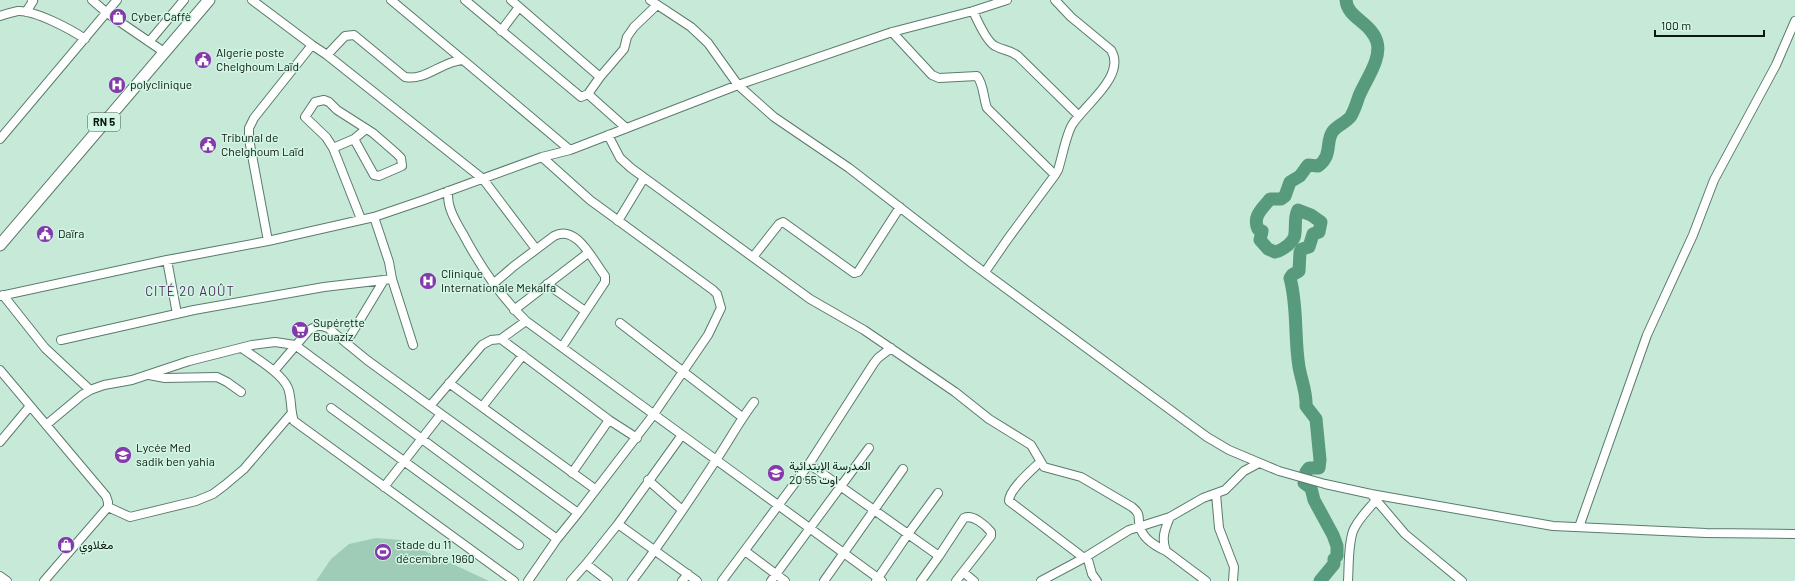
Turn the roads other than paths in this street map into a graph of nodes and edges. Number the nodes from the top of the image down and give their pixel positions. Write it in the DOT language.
graph roads {
  1 [pos="32,0"];
  2 [pos="92,0"];
  3 [pos="117,0"];
  4 [pos="184,0"];
  5 [pos="208,0"];
  6 [pos="252,0"];
  7 [pos="391,0"];
  8 [pos="465,0"];
  9 [pos="511,0"];
  10 [pos="1007,0"];
  11 [pos="1055,0"];
  12 [pos="653,2"];
  13 [pos="519,7"];
  14 [pos="26,12"];
  15 [pos="973,12"];
  16 [pos="107,13"];
  17 [pos="0,16"];
  18 [pos="1795,21"];
  19 [pos="501,31"];
  20 [pos="892,32"];
  21 [pos="85,39"];
  22 [pos="149,42"];
  23 [pos="312,46"];
  24 [pos="164,52"];
  25 [pos="327,55"];
  26 [pos="463,60"];
  27 [pos="600,77"];
  28 [pos="738,85"];
  29 [pos="588,94"];
  30 [pos="1079,116"];
  31 [pos="626,128"];
  32 [pos="366,129"];
  33 [pos="608,135"];
  34 [pos="0,139"];
  35 [pos="354,139"];
  36 [pos="333,148"];
  37 [pos="570,150"];
  38 [pos="542,157"];
  39 [pos="1055,175"];
  40 [pos="644,178"];
  41 [pos="483,179"];
  42 [pos="448,192"];
  43 [pos="900,207"];
  44 [pos="374,217"];
  45 [pos="361,219"];
  46 [pos="618,221"];
  47 [pos="268,241"];
  48 [pos="0,245"];
  49 [pos="536,249"];
  50 [pos="588,253"];
  51 [pos="753,257"];
  52 [pos="167,260"];
  53 [pos="985,272"];
  54 [pos="388,280"];
  55 [pos="493,284"];
  56 [pos="547,284"];
  57 [pos="2,296"];
  58 [pos="514,310"];
  59 [pos="585,311"];
  60 [pos="178,314"];
  61 [pos="526,321"];
  62 [pos="620,323"];
  63 [pos="502,339"];
  64 [pos="62,340"];
  65 [pos="346,343"];
  66 [pos="295,345"];
  67 [pos="413,345"];
  68 [pos="562,347"];
  69 [pos="242,348"];
  70 [pos="891,348"];
  71 [pos="523,355"];
  72 [pos="0,370"];
  73 [pos="274,371"];
  74 [pos="684,372"];
  75 [pos="148,375"];
  76 [pos="448,383"];
  77 [pos="90,390"];
  78 [pos="241,392"];
  79 [pos="754,402"];
  80 [pos="30,406"];
  81 [pos="430,406"];
  82 [pos="482,407"];
  83 [pos="331,408"];
  84 [pos="291,414"];
  85 [pos="441,414"];
  86 [pos="654,414"];
  87 [pos="742,417"];
  88 [pos="609,420"];
  89 [pos="46,425"];
  90 [pos="682,435"];
  91 [pos="637,438"];
  92 [pos="421,439"];
  93 [pos="0,442"];
  94 [pos="869,448"];
  95 [pos="716,461"];
  96 [pos="403,462"];
  97 [pos="1040,462"];
  98 [pos="1259,463"];
  99 [pos="809,464"];
  100 [pos="903,469"];
  101 [pos="572,473"];
  102 [pos="648,480"];
  103 [pos="384,487"];
  104 [pos="842,487"];
  105 [pos="595,489"];
  106 [pos="938,493"];
  107 [pos="1216,494"];
  108 [pos="1373,497"];
  109 [pos="778,506"];
  110 [pos="108,507"];
  111 [pos="874,509"];
  112 [pos="682,510"];
  113 [pos="578,513"];
  114 [pos="1170,517"];
  115 [pos="618,524"];
  116 [pos="1140,527"];
  117 [pos="1579,527"];
  118 [pos="811,529"];
  119 [pos="908,534"];
  120 [pos="1795,534"];
  121 [pos="557,539"];
  122 [pos="519,545"];
  123 [pos="745,551"];
  124 [pos="1166,551"];
  125 [pos="655,552"];
  126 [pos="843,552"];
  127 [pos="938,556"];
  128 [pos="1085,557"];
  129 [pos="586,564"];
  130 [pos="963,572"];
  131 [pos="688,574"];
  132 [pos="0,576"];
  133 [pos="773,578"];
  134 [pos="879,580"];
  135 [pos="7,581"];
  136 [pos="44,581"];
  137 [pos="514,581"];
  138 [pos="528,581"];
  139 [pos="571,581"];
  140 [pos="608,581"];
  141 [pos="632,581"];
  142 [pos="682,581"];
  143 [pos="697,581"];
  144 [pos="722,581"];
  145 [pos="785,581"];
  146 [pos="824,581"];
  147 [pos="921,581"];
  148 [pos="956,581"];
  149 [pos="974,581"];
  150 [pos="1041,581"];
  151 [pos="1097,581"];
  152 [pos="1206,581"];
  153 [pos="1233,581"];
  154 [pos="1348,581"];
  155 [pos="1462,581"];
  1 -- 14 [label="street"];
  2 -- 16 [label="street"];
  3 -- 16 [label="street"];
  4 -- 22 [label="street"];
  5 -- 24 [label="main road, RN 5"];
  6 -- 23 [label="street"];
  7 -- 26 [label="street"];
  8 -- 19 [label="street"];
  9 -- 13 [label="street"];
  10 -- 15 [label="street"];
  11 -- 30 [label="street"];
  12 -- 27 [label="street"];
  12 -- 28 [label="street"];
  13 -- 19 [label="street"];
  13 -- 27 [label="street"];
  14 -- 17 [label="street"];
  14 -- 21 [label="street"];
  15 -- 20 [label="street"];
  15 -- 30 [label="street"];
  16 -- 21 [label="street"];
  16 -- 22 [label="street"];
  18 -- 117 [label="street"];
  19 -- 29 [label="street"];
  20 -- 28 [label="street"];
  20 -- 39 [label="street"];
  21 -- 34 [label="street"];
  22 -- 24 [label="street"];
  23 -- 25 [label="street"];
  23 -- 47 [label="street"];
  24 -- 48 [label="main road, RN 5"];
  25 -- 26 [label="street"];
  25 -- 41 [label="street"];
  26 -- 37 [label="street"];
  27 -- 29 [label="street"];
  28 -- 31 [label="street"];
  28 -- 43 [label="street"];
  29 -- 31 [label="street"];
  30 -- 39 [label="street"];
  31 -- 33 [label="street"];
  32 -- 35 [label="street"];
  32 -- 35 [label="street"];
  32 -- 36 [label="street"];
  33 -- 37 [label="street"];
  33 -- 40 [label="street"];
  35 -- 36 [label="street"];
  36 -- 45 [label="street"];
  37 -- 38 [label="street"];
  38 -- 41 [label="street"];
  38 -- 46 [label="street"];
  39 -- 53 [label="street"];
  40 -- 46 [label="street"];
  40 -- 51 [label="street"];
  41 -- 42 [label="street"];
  41 -- 49 [label="street"];
  42 -- 44 [label="street"];
  42 -- 55 [label="street"];
  43 -- 51 [label="street"];
  43 -- 53 [label="street"];
  44 -- 45 [label="street"];
  44 -- 54 [label="street"];
  45 -- 47 [label="street"];
  46 -- 74 [label="street"];
  47 -- 52 [label="street"];
  49 -- 50 [label="street"];
  49 -- 55 [label="street"];
  50 -- 56 [label="street"];
  50 -- 59 [label="street"];
  51 -- 70 [label="street"];
  52 -- 57 [label="street"];
  52 -- 60 [label="street"];
  53 -- 98 [label="street"];
  54 -- 60 [label="street"];
  54 -- 65 [label="street"];
  54 -- 67 [label="street"];
  55 -- 58 [label="street"];
  56 -- 58 [label="street"];
  56 -- 59 [label="street"];
  57 -- 77 [label="street"];
  58 -- 61 [label="street"];
  59 -- 68 [label="street"];
  60 -- 64 [label="street"];
  61 -- 63 [label="street"];
  61 -- 68 [label="street"];
  62 -- 74 [label="street"];
  63 -- 71 [label="street"];
  63 -- 76 [label="street"];
  65 -- 66 [label="street"];
  65 -- 81 [label="street"];
  66 -- 69 [label="street"];
  66 -- 73 [label="street"];
  66 -- 92 [label="street"];
  68 -- 86 [label="street"];
  69 -- 73 [label="street"];
  69 -- 75 [label="street"];
  70 -- 97 [label="street"];
  70 -- 99 [label="street"];
  71 -- 82 [label="street"];
  71 -- 88 [label="street"];
  72 -- 80 [label="street"];
  73 -- 84 [label="street"];
  74 -- 86 [label="street"];
  74 -- 87 [label="street"];
  75 -- 77 [label="street"];
  75 -- 78 [label="street"];
  76 -- 81 [label="street"];
  76 -- 82 [label="street"];
  77 -- 89 [label="street"];
  79 -- 87 [label="street"];
  80 -- 89 [label="street"];
  80 -- 93 [label="street"];
  81 -- 85 [label="street"];
  82 -- 101 [label="street"];
  83 -- 96 [label="street"];
  84 -- 103 [label="street"];
  84 -- 110 [label="street"];
  85 -- 92 [label="street"];
  85 -- 113 [label="street"];
  86 -- 90 [label="street"];
  86 -- 91 [label="street"];
  87 -- 95 [label="street"];
  88 -- 91 [label="street"];
  88 -- 101 [label="street"];
  89 -- 110 [label="street"];
  90 -- 95 [label="street"];
  90 -- 102 [label="street"];
  91 -- 105 [label="street"];
  92 -- 96 [label="street"];
  92 -- 121 [label="street"];
  94 -- 104 [label="street"];
  95 -- 109 [label="street"];
  95 -- 112 [label="street"];
  96 -- 103 [label="street"];
  96 -- 122 [label="street"];
  97 -- 116 [label="street"];
  97 -- 128 [label="street"];
  98 -- 107 [label="street"];
  98 -- 108 [label="street"];
  99 -- 104 [label="street"];
  99 -- 109 [label="street"];
  100 -- 111 [label="street"];
  101 -- 105 [label="street"];
  102 -- 112 [label="street"];
  102 -- 115 [label="street"];
  103 -- 137 [label="street"];
  104 -- 111 [label="street"];
  104 -- 118 [label="street"];
  105 -- 113 [label="street"];
  106 -- 119 [label="street"];
  107 -- 114 [label="street"];
  107 -- 153 [label="street"];
  108 -- 117 [label="street"];
  108 -- 154 [label="street"];
  108 -- 155 [label="street"];
  109 -- 118 [label="street"];
  109 -- 123 [label="street"];
  110 -- 136 [label="street"];
  111 -- 119 [label="street"];
  111 -- 126 [label="street"];
  112 -- 125 [label="street"];
  113 -- 121 [label="street"];
  114 -- 116 [label="street"];
  114 -- 124 [label="street"];
  115 -- 125 [label="street"];
  115 -- 129 [label="street"];
  116 -- 124 [label="street"];
  116 -- 128 [label="street"];
  117 -- 120 [label="street"];
  118 -- 126 [label="street"];
  118 -- 133 [label="street"];
  119 -- 127 [label="street"];
  119 -- 134 [label="street"];
  121 -- 138 [label="street"];
  123 -- 133 [label="street"];
  123 -- 144 [label="street"];
  124 -- 152 [label="street"];
  125 -- 131 [label="street"];
  125 -- 141 [label="street"];
  126 -- 134 [label="street"];
  126 -- 146 [label="street"];
  127 -- 130 [label="street"];
  127 -- 147 [label="street"];
  128 -- 150 [label="street"];
  128 -- 151 [label="street"];
  129 -- 139 [label="street"];
  129 -- 140 [label="street"];
  130 -- 148 [label="street"];
  130 -- 149 [label="street"];
  131 -- 142 [label="street"];
  131 -- 143 [label="street"];
  132 -- 135 [label="street"];
  133 -- 145 [label="street"];
}
